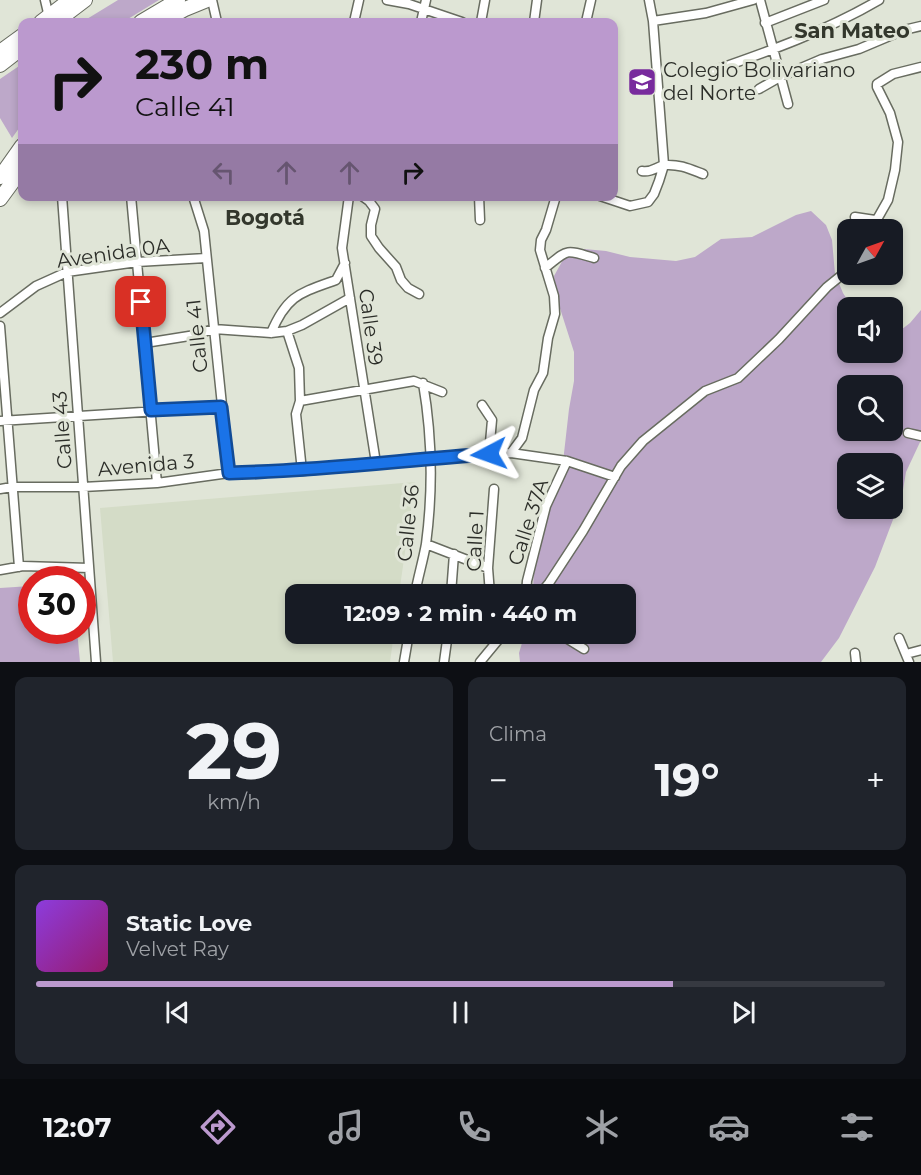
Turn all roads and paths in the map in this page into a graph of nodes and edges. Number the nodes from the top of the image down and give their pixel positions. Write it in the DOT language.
graph roads {
  1 [pos="45,0"];
  2 [pos="70,0"];
  3 [pos="86,0"];
  4 [pos="177,0"];
  5 [pos="207,0"];
  6 [pos="212,0"];
  7 [pos="359,0"];
  8 [pos="387,0"];
  9 [pos="485,0"];
  10 [pos="537,0"];
  11 [pos="591,0"];
  12 [pos="649,0"];
  13 [pos="753,0"];
  14 [pos="760,0"];
  15 [pos="824,0"];
  16 [pos="879,0"];
  17 [pos="425,4"];
  18 [pos="48,18"];
  19 [pos="51,18"];
  20 [pos="53,18"];
  21 [pos="148,18"];
  22 [pos="169,18"];
  23 [pos="216,18"];
  24 [pos="355,18"];
  25 [pos="454,18"];
  26 [pos="482,18"];
  27 [pos="535,18"];
  28 [pos="587,18"];
  29 [pos="653,21"];
  30 [pos="765,23"];
  31 [pos="921,26"];
  32 [pos="18,39"];
  33 [pos="773,50"];
  34 [pos="18,51"];
  35 [pos="0,52"];
  36 [pos="0,64"];
  37 [pos="921,66"];
  38 [pos="712,71"];
  39 [pos="780,77"];
  40 [pos="759,89"];
  41 [pos="788,104"];
  42 [pos="18,152"];
  43 [pos="664,165"];
  44 [pos="642,171"];
  45 [pos="18,174"];
  46 [pos="703,174"];
  47 [pos="0,177"];
  48 [pos="0,199"];
  49 [pos="62,201"];
  50 [pos="131,201"];
  51 [pos="195,201"];
  52 [pos="348,201"];
  53 [pos="369,201"];
  54 [pos="478,201"];
  55 [pos="555,201"];
  56 [pos="614,201"];
  57 [pos="855,217"];
  58 [pos="868,219"];
  59 [pos="876,219"];
  60 [pos="480,220"];
  61 [pos="206,258"];
  62 [pos="594,258"];
  63 [pos="137,262"];
  64 [pos="345,262"];
  65 [pos="545,268"];
  66 [pos="67,272"];
  67 [pos="837,279"];
  68 [pos="419,294"];
  69 [pos="350,298"];
  70 [pos="0,313"];
  71 [pos="0,326"];
  72 [pos="214,328"];
  73 [pos="287,331"];
  74 [pos="271,333"];
  75 [pos="145,343"];
  76 [pos="423,383"];
  77 [pos="363,388"];
  78 [pos="442,392"];
  79 [pos="300,401"];
  80 [pos="482,405"];
  81 [pos="221,407"];
  82 [pos="151,410"];
  83 [pos="78,414"];
  84 [pos="4,420"];
  85 [pos="908,433"];
  86 [pos="921,436"];
  87 [pos="511,453"];
  88 [pos="489,454"];
  89 [pos="430,458"];
  90 [pos="567,461"];
  91 [pos="376,463"];
  92 [pos="302,471"];
  93 [pos="229,473"];
  94 [pos="615,477"];
  95 [pos="158,483"];
  96 [pos="12,487"];
  97 [pos="83,487"];
  98 [pos="0,489"];
  99 [pos="494,489"];
  100 [pos="426,544"];
  101 [pos="454,554"];
  102 [pos="19,566"];
  103 [pos="89,566"];
  104 [pos="18,567"];
  105 [pos="488,568"];
  106 [pos="0,570"];
  107 [pos="417,584"];
  108 [pos="452,584"];
  109 [pos="489,584"];
  110 [pos="527,584"];
  111 [pos="548,584"];
  112 [pos="899,638"];
  113 [pos="95,644"];
  114 [pos="407,644"];
  115 [pos="446,644"];
  116 [pos="494,644"];
  117 [pos="576,644"];
  118 [pos="584,649"];
  119 [pos="921,650"];
  120 [pos="907,658"];
  121 [pos="96,662"];
  122 [pos="404,662"];
  123 [pos="444,662"];
  124 [pos="480,662"];
  1 -- 18 [label="street"];
  2 -- 19 [label="main road"];
  3 -- 20 [label="main road"];
  4 -- 21 [label="main road"];
  5 -- 22 [label="main road"];
  6 -- 23 [label="street"];
  7 -- 24 [label="street"];
  8 -- 17 [label="street"];
  9 -- 26 [label="street"];
  10 -- 27 [label="street"];
  11 -- 28 [label="street"];
  12 -- 29 [label="street"];
  13 -- 29 [label="street"];
  14 -- 30 [label="street"];
  15 -- 30 [label="street"];
  16 -- 33 [label="street"];
  17 -- 25 [label="street"];
  29 -- 43 [label="street"];
  30 -- 33 [label="street"];
  31 -- 39 [label="street"];
  32 -- 35 [label="main road"];
  33 -- 38 [label="street"];
  33 -- 39 [label="street"];
  34 -- 36 [label="main road"];
  37 -- 59 [label="street"];
  39 -- 40 [label="street"];
  39 -- 41 [label="street"];
  42 -- 47 [label="main road"];
  43 -- 44 [label="street"];
  43 -- 46 [label="street"];
  43 -- 56 [label="street"];
  45 -- 48 [label="main road"];
  49 -- 66 [label="street, Calle 43"];
  50 -- 63 [label="street"];
  51 -- 61 [label="street, Calle 41"];
  52 -- 64 [label="street, Calle 39"];
  53 -- 68 [label="street"];
  54 -- 60 [label="street"];
  55 -- 65 [label="street"];
  57 -- 58 [label="street"];
  61 -- 63 [label="street, Avenida 0A"];
  61 -- 72 [label="street, Calle 41"];
  62 -- 65 [label="street"];
  63 -- 66 [label="street, Avenida 0A"];
  63 -- 75 [label="street"];
  64 -- 69 [label="street, Calle 39"];
  64 -- 74 [label="street"];
  65 -- 87 [label="street"];
  66 -- 70 [label="street, Avenida 0A"];
  66 -- 83 [label="street, Calle 43"];
  67 -- 94 [label="street"];
  69 -- 73 [label="street"];
  69 -- 77 [label="street, Calle 39"];
  71 -- 84 [label="street"];
  72 -- 74 [label="street"];
  72 -- 75 [label="street"];
  72 -- 81 [label="street, Calle 41"];
  73 -- 74 [label="street"];
  73 -- 79 [label="street"];
  75 -- 82 [label="street"];
  76 -- 77 [label="street"];
  76 -- 78 [label="street"];
  76 -- 89 [label="street, Calle 36"];
  77 -- 79 [label="street"];
  77 -- 91 [label="street, Calle 39"];
  79 -- 92 [label="street"];
  80 -- 88 [label="street"];
  81 -- 82 [label="street"];
  81 -- 93 [label="street, Calle 41"];
  82 -- 83 [label="street"];
  82 -- 95 [label="street"];
  83 -- 84 [label="street"];
  83 -- 97 [label="street, Calle 43"];
  84 -- 96 [label="street"];
  85 -- 86 [label="street"];
  87 -- 88 [label="street, Avenida 3"];
  87 -- 90 [label="street, Avenida 3"];
  88 -- 89 [label="street, Avenida 3"];
  89 -- 91 [label="street, Avenida 3"];
  89 -- 100 [label="street, Calle 36"];
  90 -- 94 [label="street, Avenida 3"];
  90 -- 110 [label="street, Calle 37A"];
  91 -- 92 [label="street, Avenida 3"];
  92 -- 93 [label="street, Avenida 3"];
  93 -- 95 [label="street, Avenida 3"];
  94 -- 111 [label="street"];
  95 -- 97 [label="street, Avenida 3"];
  96 -- 97 [label="street, Avenida 3"];
  96 -- 98 [label="street, Avenida 3"];
  96 -- 102 [label="street"];
  97 -- 103 [label="street, Calle 43"];
  99 -- 105 [label="street, Calle 1"];
  100 -- 101 [label="street"];
  100 -- 107 [label="street, Calle 36"];
  101 -- 105 [label="street"];
  101 -- 108 [label="street"];
  104 -- 106 [label="street"];
  105 -- 109 [label="street, Calle 1"];
  112 -- 120 [label="street"];
  113 -- 121 [label="street, Calle 43"];
  114 -- 122 [label="street"];
  115 -- 123 [label="street"];
  116 -- 124 [label="street"];
  117 -- 118 [label="street"];
  119 -- 120 [label="street"];
}
